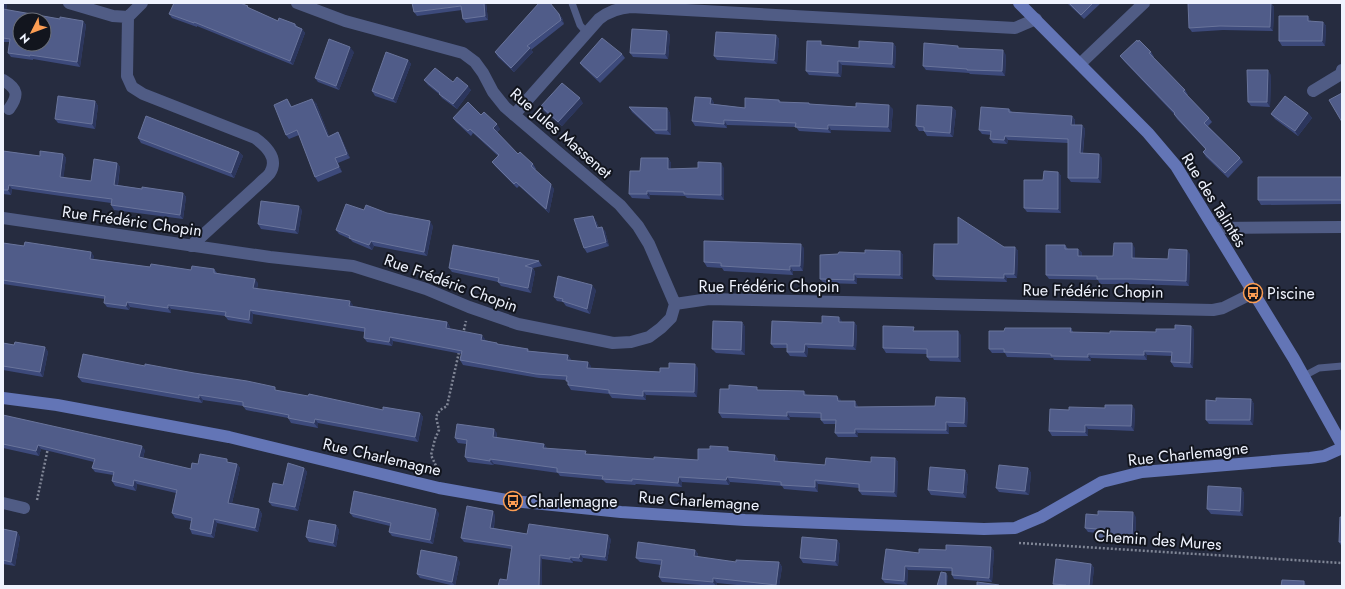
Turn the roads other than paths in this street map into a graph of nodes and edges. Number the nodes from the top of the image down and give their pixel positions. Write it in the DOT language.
graph roads {
  1 [pos="69,3"];
  2 [pos="142,3"];
  3 [pos="297,3"];
  4 [pos="572,3"];
  5 [pos="1019,3"];
  6 [pos="1144,3"];
  7 [pos="128,17"];
  8 [pos="1036,19"];
  9 [pos="586,32"];
  10 [pos="1080,64"];
  11 [pos="1342,70"];
  12 [pos="3,80"];
  13 [pos="1313,91"];
  14 [pos="9,109"];
  15 [pos="514,115"];
  16 [pos="3,218"];
  17 [pos="1342,227"];
  18 [pos="1214,228"];
  19 [pos="191,246"];
  20 [pos="1253,293"];
  21 [pos="675,304"];
  22 [pos="1342,366"];
  23 [pos="1304,376"];
  24 [pos="3,398"];
  25 [pos="1342,445"];
  26 [pos="1342,448"];
  27 [pos="3,503"];
  28 [pos="24,508"];
  1 -- 7 [label="street"];
  2 -- 7 [label="street"];
  3 -- 15 [label="street, Rue Jules Massenet"];
  4 -- 9 [label="lane"];
  5 -- 8 [label="street, Rue des Talintés"];
  6 -- 10 [label="street"];
  7 -- 19 [label="street"];
  8 -- 9 [label="street"];
  8 -- 10 [label="street, Rue des Talintés"];
  9 -- 15 [label="street"];
  10 -- 18 [label="street, Rue des Talintés"];
  11 -- 13 [label="street"];
  12 -- 14 [label="street"];
  15 -- 21 [label="street, Rue Jules Massenet"];
  16 -- 19 [label="street, Rue Frédéric Chopin"];
  17 -- 18 [label="street"];
  18 -- 20 [label="street, Rue des Talintés"];
  19 -- 21 [label="street, Rue Frédéric Chopin"];
  20 -- 21 [label="street, Rue Frédéric Chopin"];
  20 -- 23 [label="street, Rue des Talintés"];
  22 -- 23 [label="lane"];
  23 -- 25 [label="street, Rue des Talintés"];
  24 -- 26 [label="street, Rue Charlemagne"];
  27 -- 28 [label="street"];
}
